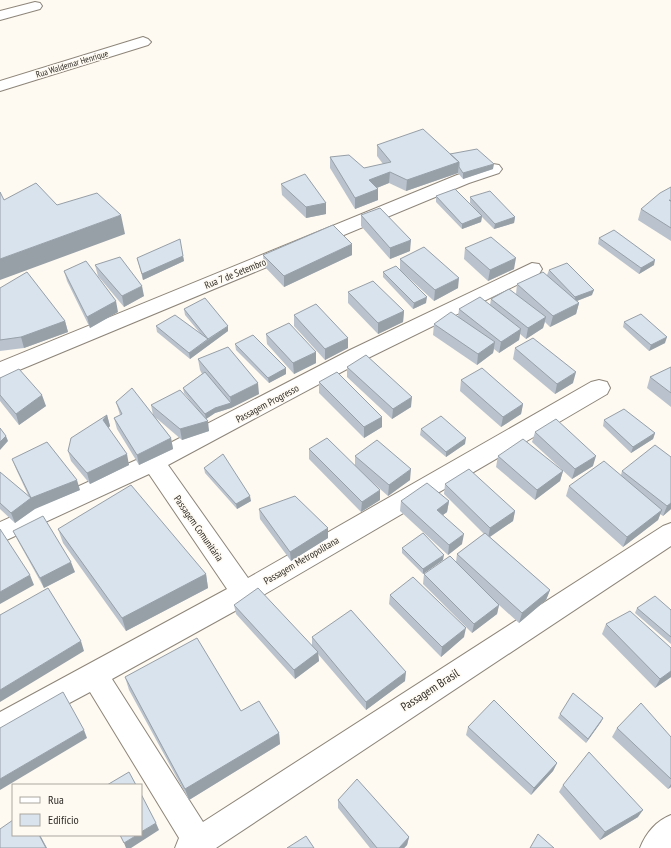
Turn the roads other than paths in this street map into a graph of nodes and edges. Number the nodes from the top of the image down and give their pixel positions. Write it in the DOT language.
graph roads {
  1 [pos="35,6"];
  2 [pos="0,16"];
  3 [pos="143,42"];
  4 [pos="0,86"];
  5 [pos="493,169"];
  6 [pos="532,268"];
  7 [pos="0,370"];
  8 [pos="599,388"];
  9 [pos="153,462"];
  10 [pos="0,532"];
  11 [pos="671,533"];
  12 [pos="244,593"];
  13 [pos="94,674"];
  14 [pos="0,726"];
  15 [pos="671,830"];
  16 [pos="194,845"];
  17 [pos="655,848"];
  1 -- 2 [label="street"];
  3 -- 4 [label="street, Rua Waldemar Henrique"];
  5 -- 7 [label="street, Rua 7 de Setembro"];
  6 -- 9 [label="street, Passagem Progresso"];
  8 -- 12 [label="street, Passagem Metropolitana"];
  9 -- 10 [label="street, Passagem Progresso"];
  9 -- 12 [label="street, Passagem Comunitária"];
  11 -- 16 [label="street, Passagem Brasil"];
  12 -- 13 [label="street, Passagem Metropolitana"];
  13 -- 14 [label="street, Passagem Metropolitana"];
  13 -- 16 [label="street"];
  15 -- 17 [label="street"];
}
